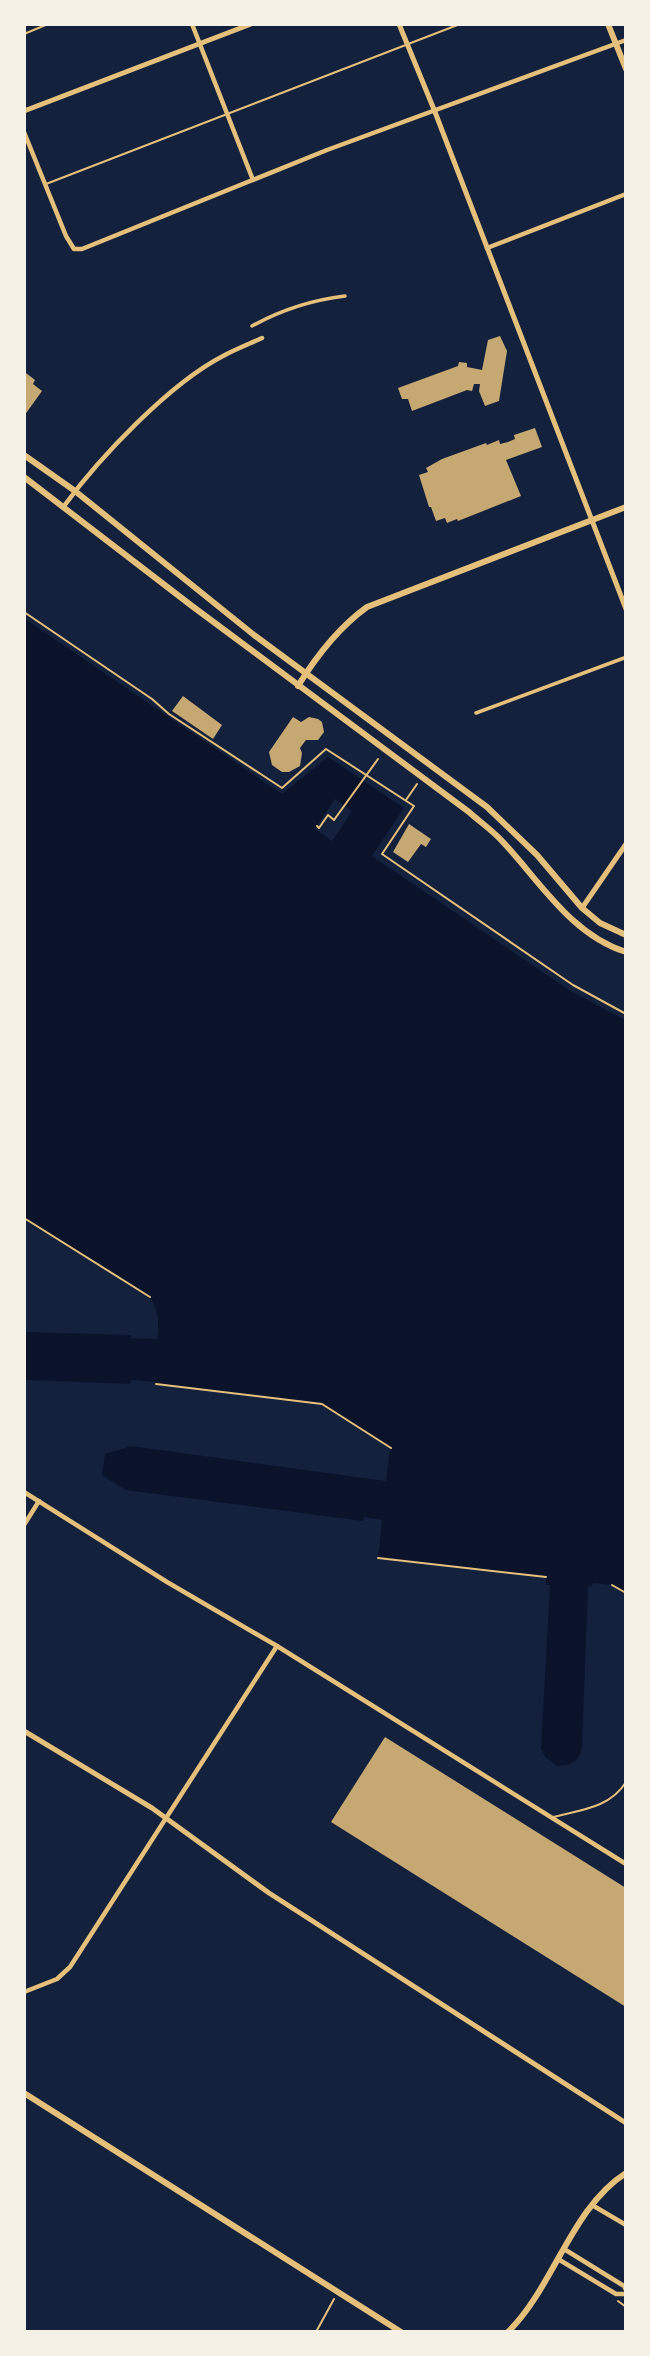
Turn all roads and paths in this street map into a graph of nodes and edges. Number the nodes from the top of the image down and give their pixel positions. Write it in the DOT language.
graph roads {
  1 [pos="48,24"];
  2 [pos="192,24"];
  3 [pos="251,24"];
  4 [pos="399,24"];
  5 [pos="460,24"];
  6 [pos="608,24"];
  7 [pos="24,34"];
  8 [pos="625,40"];
  9 [pos="616,43"];
  10 [pos="407,45"];
  11 [pos="200,46"];
  12 [pos="625,69"];
  13 [pos="24,111"];
  14 [pos="435,112"];
  15 [pos="228,113"];
  16 [pos="24,132"];
  17 [pos="253,180"];
  18 [pos="45,184"];
  19 [pos="625,194"];
  20 [pos="486,248"];
  21 [pos="345,296"];
  22 [pos="252,326"];
  23 [pos="262,338"];
  24 [pos="24,455"];
  25 [pos="24,477"];
  26 [pos="75,491"];
  27 [pos="64,506"];
  28 [pos="625,507"];
  29 [pos="592,520"];
  30 [pos="625,609"];
  31 [pos="24,612"];
  32 [pos="624,658"];
  33 [pos="306,673"];
  34 [pos="298,686"];
  35 [pos="476,713"];
  36 [pos="378,759"];
  37 [pos="365,775"];
  38 [pos="418,783"];
  39 [pos="405,801"];
  40 [pos="317,826"];
  41 [pos="625,844"];
  42 [pos="582,908"];
  43 [pos="573,920"];
  44 [pos="625,935"];
  45 [pos="625,952"];
  46 [pos="625,1014"];
  47 [pos="24,1218"];
  48 [pos="150,1297"];
  49 [pos="156,1384"];
  50 [pos="391,1448"];
  51 [pos="24,1492"];
  52 [pos="39,1502"];
  53 [pos="24,1525"];
  54 [pos="377,1558"];
  55 [pos="547,1577"];
  56 [pos="612,1585"];
  57 [pos="625,1593"];
  58 [pos="277,1646"];
  59 [pos="24,1731"];
  60 [pos="625,1782"];
  61 [pos="552,1817"];
  62 [pos="164,1818"];
  63 [pos="625,1864"];
  64 [pos="24,1992"];
  65 [pos="24,2093"];
  66 [pos="625,2123"];
  67 [pos="625,2173"];
  68 [pos="592,2205"];
  69 [pos="625,2225"];
  70 [pos="564,2249"];
  71 [pos="558,2259"];
  72 [pos="625,2292"];
  73 [pos="332,2303"];
  74 [pos="316,2332"];
  75 [pos="401,2332"];
  76 [pos="508,2332"];
  1 -- 7 [label="lane"];
  2 -- 11 [label="street"];
  3 -- 11 [label="street"];
  4 -- 10 [label="street"];
  5 -- 10 [label="lane"];
  6 -- 9 [label="main road"];
  8 -- 9 [label="street"];
  9 -- 12 [label="main road"];
  9 -- 14 [label="street"];
  10 -- 14 [label="street"];
  10 -- 15 [label="lane"];
  11 -- 13 [label="street"];
  11 -- 15 [label="street"];
  14 -- 17 [label="street"];
  14 -- 20 [label="street"];
  15 -- 17 [label="street"];
  15 -- 18 [label="lane"];
  16 -- 18 [label="street"];
  17 -- 18 [label="street"];
  19 -- 20 [label="street"];
  20 -- 29 [label="street"];
  21 -- 22 [label="street"];
  23 -- 26 [label="street"];
  24 -- 26 [label="main road"];
  25 -- 27 [label="main road"];
  26 -- 27 [label="street"];
  26 -- 33 [label="main road"];
  27 -- 34 [label="main road"];
  28 -- 29 [label="main road"];
  29 -- 30 [label="street"];
  29 -- 33 [label="main road"];
  31 -- 37 [label="path"];
  32 -- 35 [label="street"];
  33 -- 34 [label="main road"];
  33 -- 42 [label="main road"];
  34 -- 43 [label="main road"];
  36 -- 37 [label="path"];
  37 -- 39 [label="path"];
  37 -- 40 [label="path"];
  38 -- 39 [label="path"];
  39 -- 46 [label="path"];
  41 -- 42 [label="street"];
  42 -- 43 [label="main road"];
  42 -- 44 [label="main road"];
  43 -- 45 [label="main road"];
  47 -- 48 [label="path"];
  49 -- 50 [label="path"];
  51 -- 52 [label="street"];
  52 -- 53 [label="street"];
  52 -- 58 [label="street"];
  54 -- 55 [label="path"];
  56 -- 57 [label="path"];
  58 -- 61 [label="street"];
  58 -- 62 [label="street"];
  59 -- 62 [label="street"];
  60 -- 61 [label="lane"];
  61 -- 63 [label="street"];
  62 -- 64 [label="street"];
  62 -- 66 [label="street"];
  65 -- 75 [label="main road"];
  67 -- 68 [label="main road"];
  68 -- 69 [label="street"];
  68 -- 70 [label="main road"];
  70 -- 71 [label="main road"];
  70 -- 72 [label="street"];
  71 -- 72 [label="street"];
  71 -- 76 [label="main road"];
  73 -- 74 [label="path"];
}
